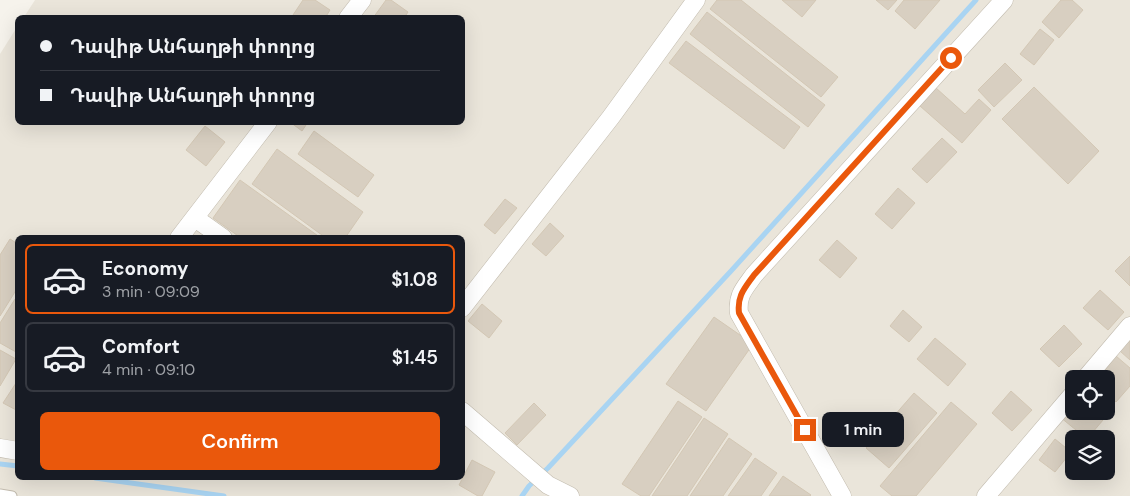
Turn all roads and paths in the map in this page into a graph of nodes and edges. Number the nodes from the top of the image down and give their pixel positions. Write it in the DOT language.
graph roads {
  1 [pos="362,0"];
  2 [pos="696,0"];
  3 [pos="1004,0"];
  4 [pos="350,15"];
  5 [pos="266,125"];
  6 [pos="195,218"];
  7 [pos="181,235"];
  8 [pos="219,235"];
  9 [pos="465,304"];
  10 [pos="1130,326"];
  11 [pos="1093,370"];
  12 [pos="1065,404"];
  13 [pos="465,414"];
  14 [pos="0,448"];
  15 [pos="15,450"];
  16 [pos="0,494"];
  17 [pos="12,496"];
  18 [pos="570,496"];
  19 [pos="842,496"];
  20 [pos="986,496"];
  1 -- 4 [label="street"];
  2 -- 9 [label="street"];
  3 -- 19 [label="street"];
  5 -- 6 [label="street"];
  6 -- 7 [label="street"];
  6 -- 8 [label="street"];
  10 -- 11 [label="street"];
  12 -- 20 [label="street"];
  13 -- 18 [label="street"];
  14 -- 15 [label="street"];
  16 -- 17 [label="lane"];
}
